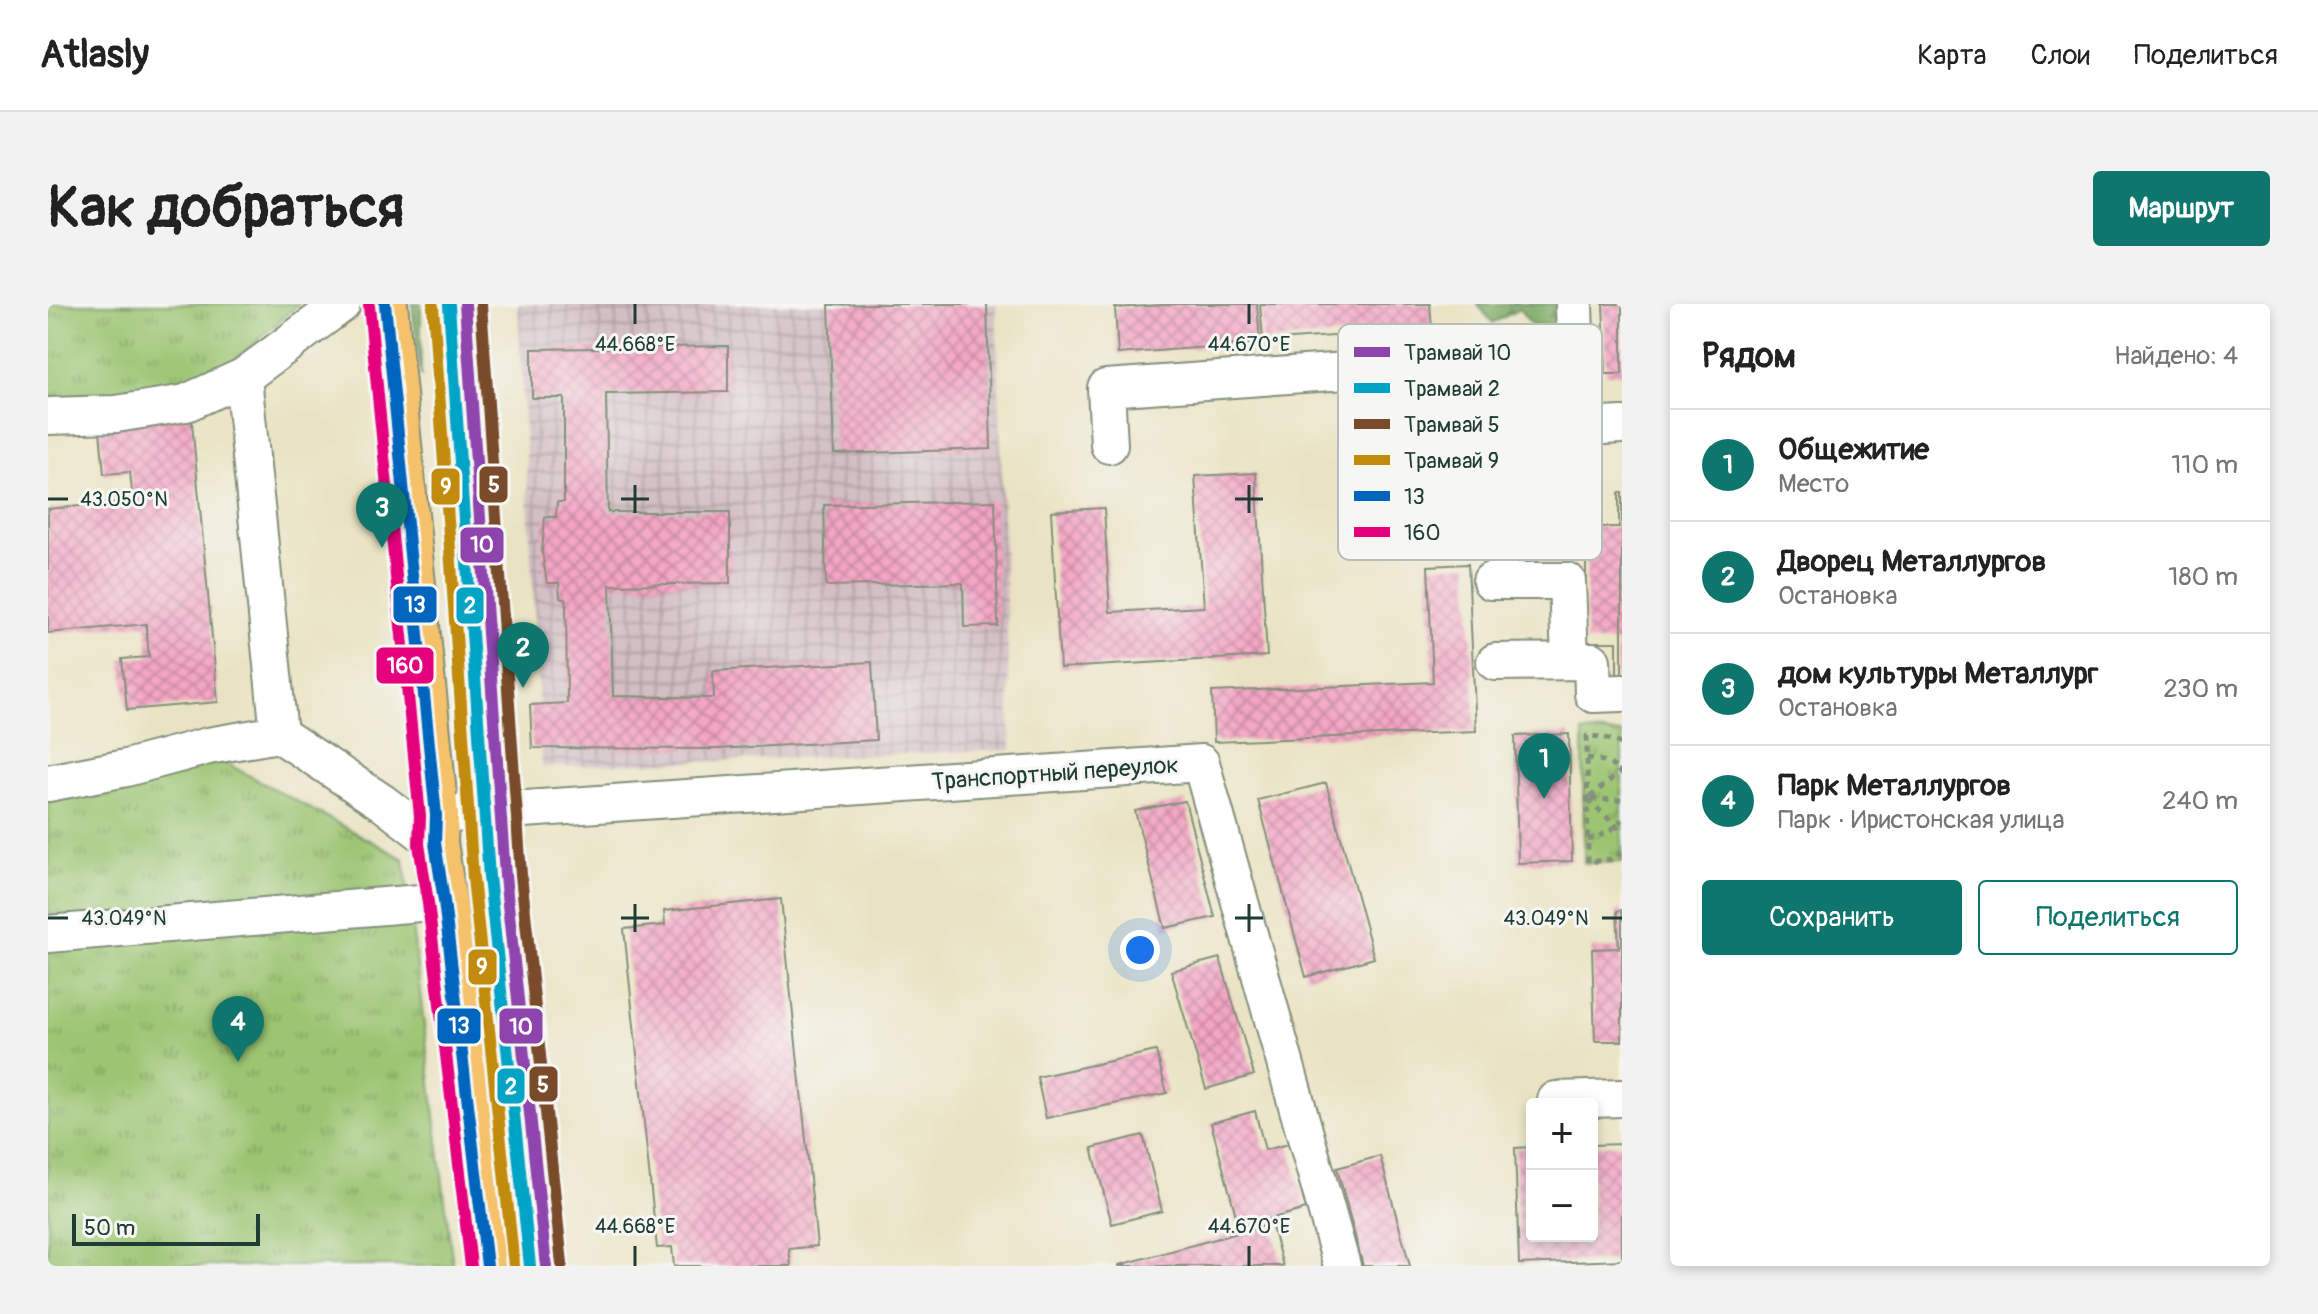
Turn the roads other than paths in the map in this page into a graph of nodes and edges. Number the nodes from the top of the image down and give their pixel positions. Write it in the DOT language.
graph roads {
  1 [pos="342,304"];
  2 [pos="385,304"];
  3 [pos="1574,304"];
  4 [pos="1575,324"];
  5 [pos="1338,372"];
  6 [pos="243,377"];
  7 [pos="48,416"];
  8 [pos="1622,425"];
  9 [pos="1602,426"];
  10 [pos="1109,445"];
  11 [pos="1491,581"];
  12 [pos="1570,660"];
  13 [pos="1495,662"];
  14 [pos="1622,693"];
  15 [pos="279,734"];
  16 [pos="48,783"];
  17 [pos="436,829"];
  18 [pos="444,901"];
  19 [pos="48,934"];
  20 [pos="1622,1098"];
  21 [pos="1598,1099"];
  22 [pos="487,1266"];
  23 [pos="1342,1266"];
  1 -- 6 [label="street"];
  2 -- 17 [label="main road"];
  3 -- 4 [label="street"];
  5 -- 10 [label="street"];
  6 -- 7 [label="street"];
  6 -- 15 [label="street"];
  8 -- 9 [label="street"];
  11 -- 12 [label="street"];
  12 -- 13 [label="street"];
  12 -- 14 [label="street"];
  15 -- 16 [label="street"];
  15 -- 17 [label="street"];
  17 -- 18 [label="main road"];
  17 -- 23 [label="street, Транспортный переулок"];
  18 -- 19 [label="street"];
  18 -- 22 [label="main road"];
  20 -- 21 [label="street"];
}
